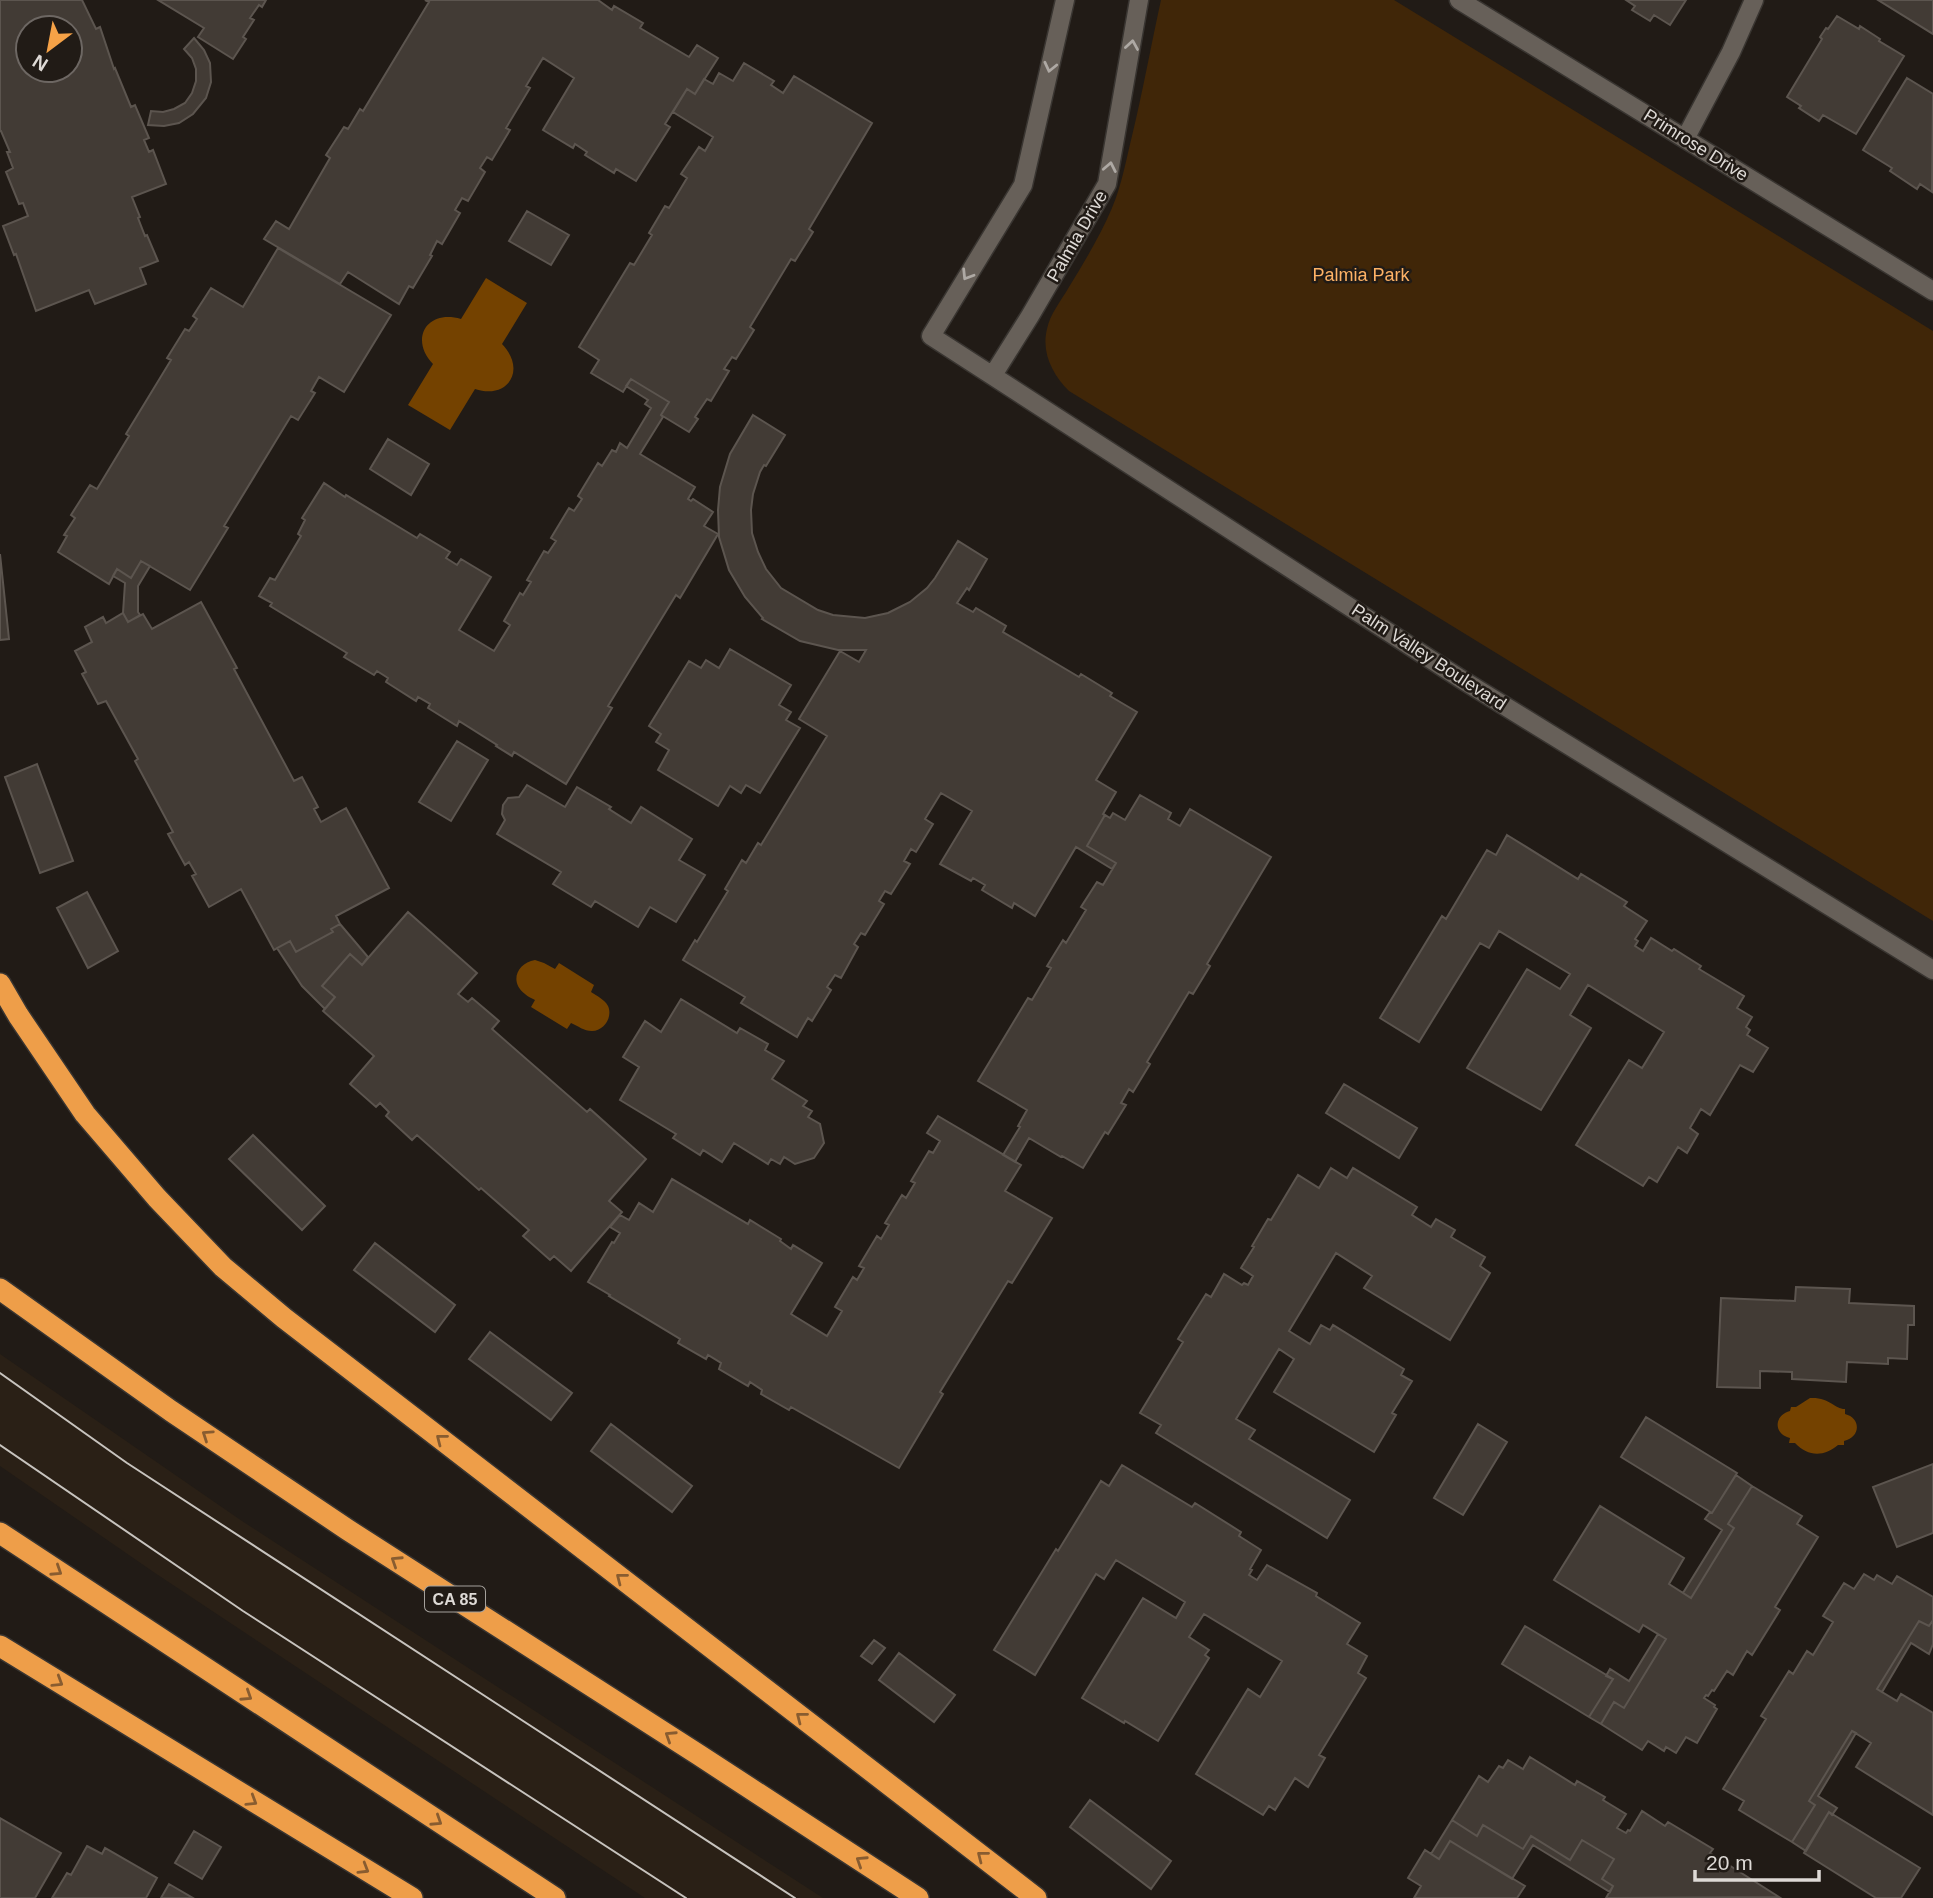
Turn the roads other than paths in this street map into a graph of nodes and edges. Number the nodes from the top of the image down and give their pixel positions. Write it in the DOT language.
graph roads {
  1 [pos="1065,0"];
  2 [pos="1139,0"];
  3 [pos="1459,0"];
  4 [pos="1754,0"];
  5 [pos="1685,139"];
  6 [pos="1933,291"];
  7 [pos="992,375"];
  8 [pos="1933,970"];
  9 [pos="0,984"];
  10 [pos="0,1289"];
  11 [pos="0,1534"];
  12 [pos="0,1646"];
  13 [pos="412,1898"];
  14 [pos="555,1898"];
  15 [pos="918,1898"];
  16 [pos="1036,1898"];
  1 -- 7 [label="street, Palm Valley Boulevard, one-way"];
  7 -- 2 [label="street, Palmia Drive, one-way"];
  3 -- 5 [label="street, Primrose Drive"];
  4 -- 5 [label="street"];
  5 -- 6 [label="street, Primrose Drive"];
  7 -- 8 [label="street, Palm Valley Boulevard"];
  16 -- 9 [label="highway, one-way"];
  15 -- 10 [label="highway, CA 85, one-way"];
  11 -- 14 [label="highway, one-way"];
  12 -- 13 [label="highway, one-way"];
}
